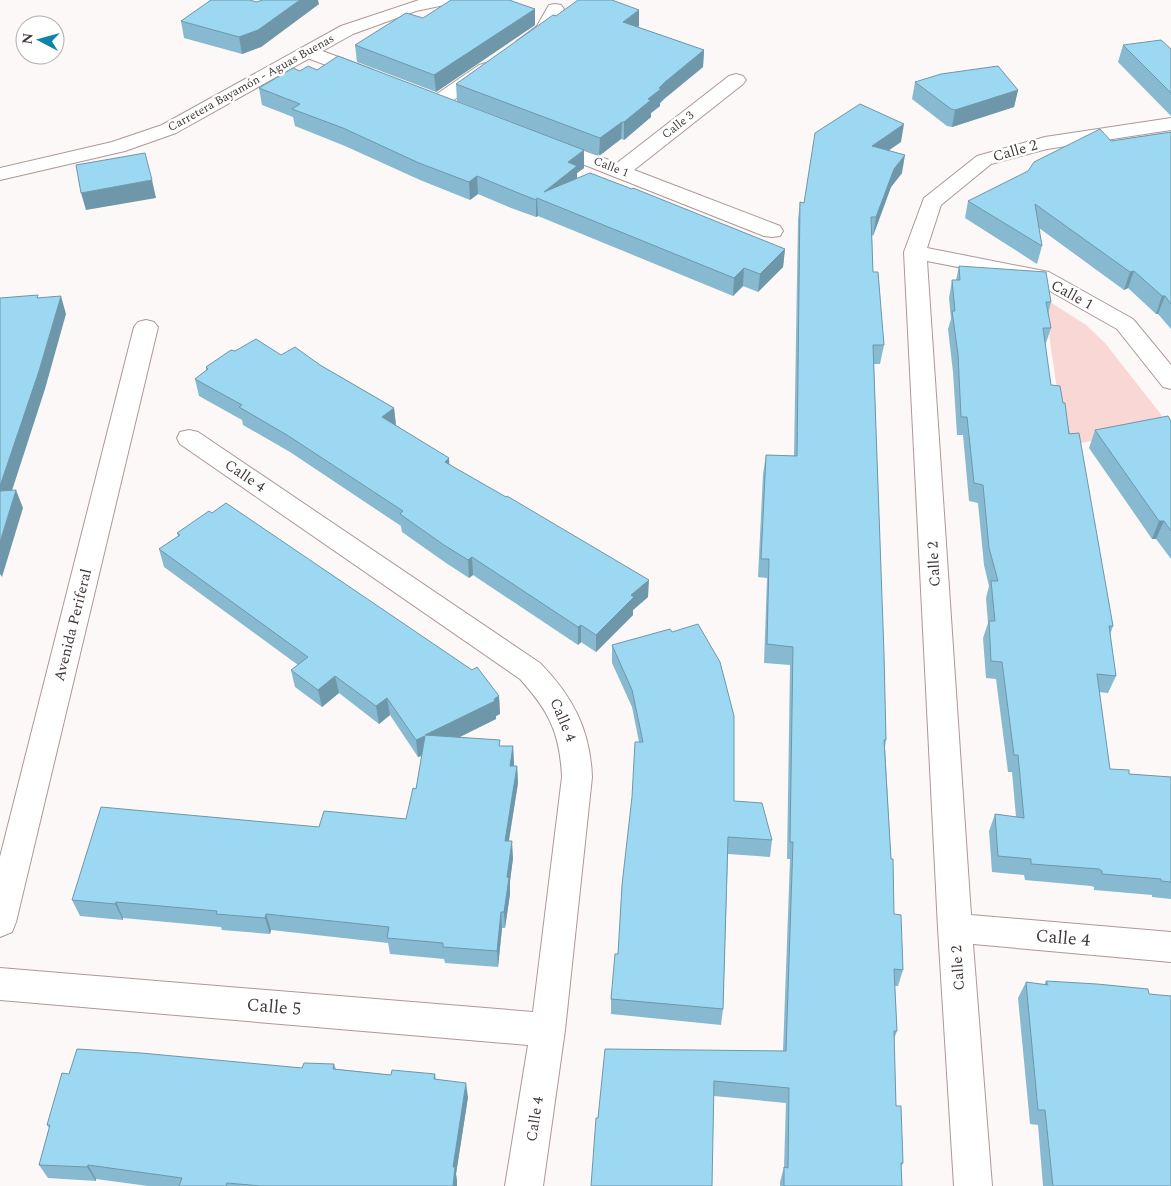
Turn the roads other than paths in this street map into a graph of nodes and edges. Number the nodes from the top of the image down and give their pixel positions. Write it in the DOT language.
graph roads {
  1 [pos="443,0"];
  2 [pos="555,9"];
  3 [pos="309,52"];
  4 [pos="383,80"];
  5 [pos="736,80"];
  6 [pos="438,102"];
  7 [pos="1171,124"];
  8 [pos="529,136"];
  9 [pos="620,171"];
  10 [pos="0,174"];
  11 [pos="772,231"];
  12 [pos="915,252"];
  13 [pos="146,327"];
  14 [pos="1171,381"];
  15 [pos="189,438"];
  16 [pos="0,922"];
  17 [pos="955,928"];
  18 [pos="1171,947"];
  19 [pos="0,984"];
  20 [pos="548,1030"];
  21 [pos="524,1186"];
  22 [pos="973,1186"];
  1 -- 3 [label="street, Carretera Bayamón - Aguas Buenas"];
  2 -- 6 [label="street"];
  3 -- 4 [label="street"];
  3 -- 10 [label="street, Carretera Bayamón - Aguas Buenas"];
  5 -- 9 [label="street, Calle 3"];
  7 -- 12 [label="street, Calle 2"];
  8 -- 9 [label="street, Calle 1"];
  9 -- 11 [label="street, Calle 1"];
  12 -- 14 [label="street, Calle 1"];
  12 -- 17 [label="street, Calle 2"];
  13 -- 16 [label="street, Avenida Periferal"];
  15 -- 20 [label="street, Calle 4"];
  17 -- 18 [label="street, Calle 4"];
  17 -- 22 [label="street, Calle 2"];
  19 -- 20 [label="street, Calle 5"];
  20 -- 21 [label="street, Calle 4"];
}
